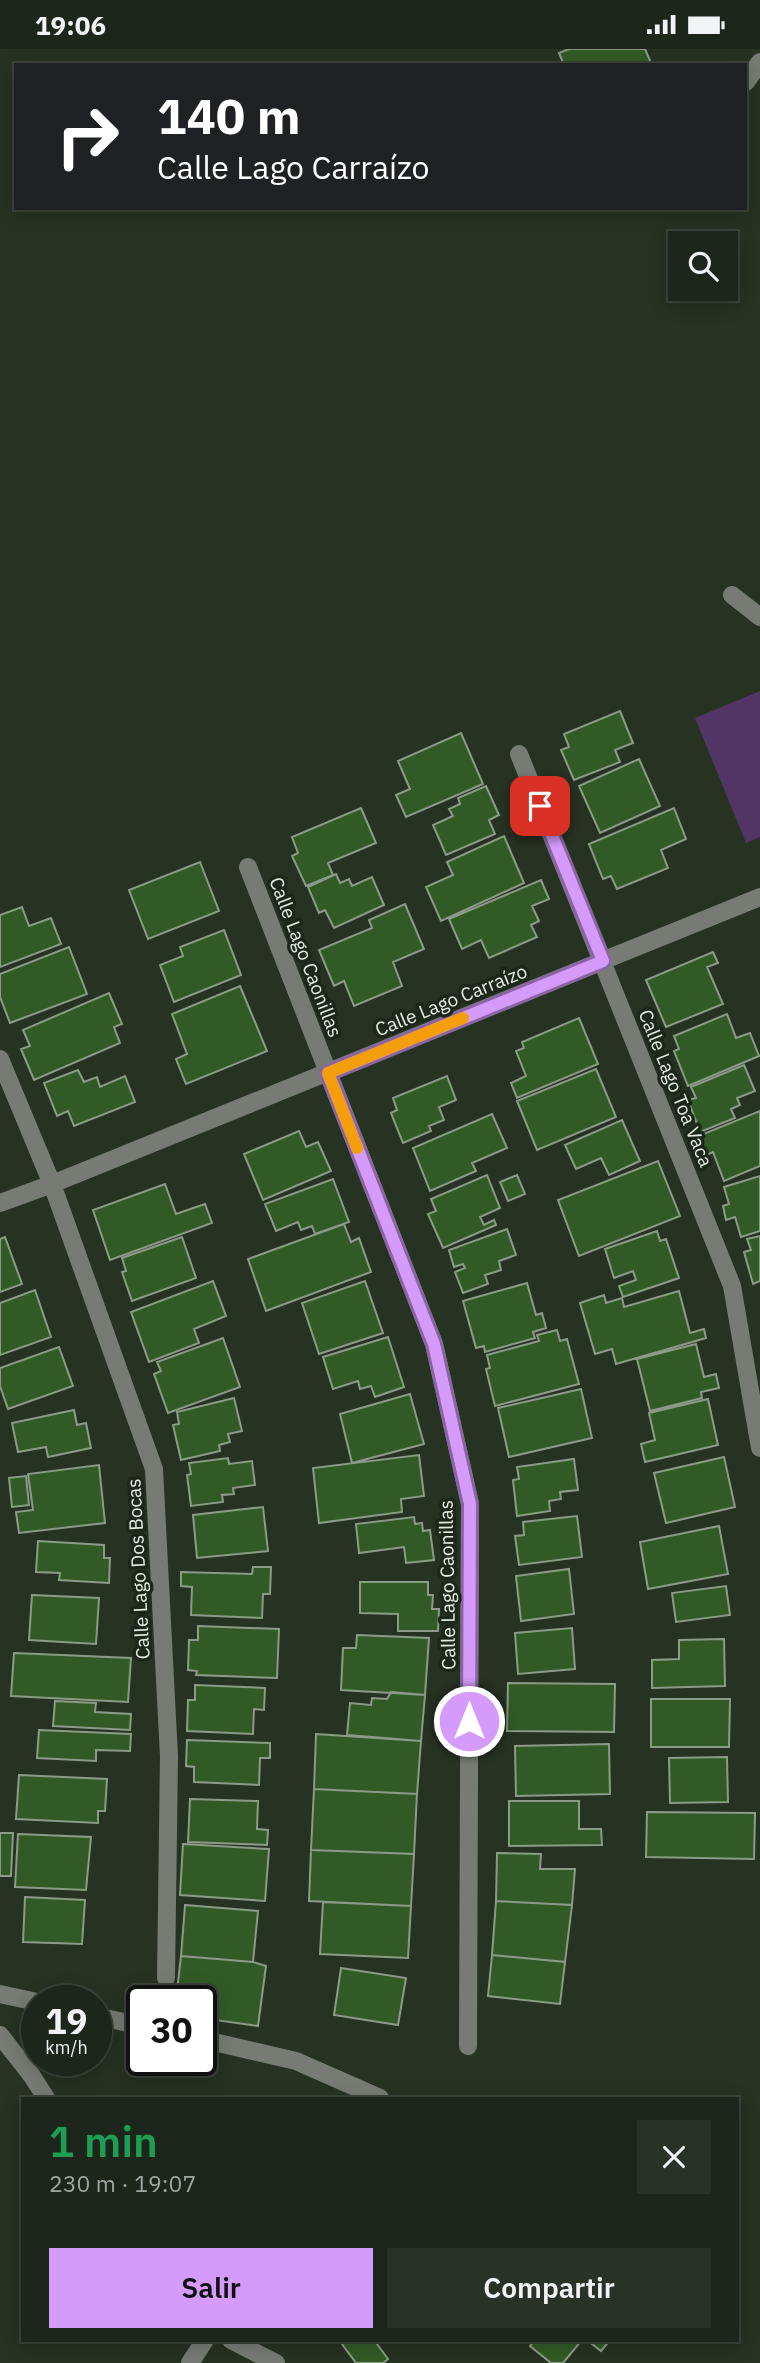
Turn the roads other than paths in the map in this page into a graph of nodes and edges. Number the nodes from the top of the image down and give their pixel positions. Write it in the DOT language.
graph roads {
  1 [pos="760,62"];
  2 [pos="747,81"];
  3 [pos="732,595"];
  4 [pos="760,617"];
  5 [pos="519,754"];
  6 [pos="248,867"];
  7 [pos="760,897"];
  8 [pos="603,961"];
  9 [pos="0,1059"];
  10 [pos="328,1073"];
  11 [pos="52,1184"];
  12 [pos="0,1203"];
  13 [pos="760,1448"];
  14 [pos="166,1978"];
  15 [pos="0,1994"];
  16 [pos="21,1999"];
  17 [pos="0,2035"];
  18 [pos="217,2043"];
  19 [pos="468,2046"];
  20 [pos="45,2097"];
  21 [pos="378,2097"];
  22 [pos="204,2342"];
  23 [pos="235,2342"];
  24 [pos="190,2363"];
  25 [pos="276,2363"];
  1 -- 2 [label="street"];
  3 -- 4 [label="street"];
  5 -- 8 [label="street, Calle Lago Toa Vaca"];
  6 -- 10 [label="street, Calle Lago Caonillas"];
  7 -- 8 [label="street, Calle Lago Carraízo"];
  8 -- 10 [label="street, Calle Lago Carraízo"];
  8 -- 13 [label="street, Calle Lago Toa Vaca"];
  9 -- 11 [label="street, Calle Lago Dos Bocas"];
  10 -- 11 [label="street, Calle Lago Carraízo"];
  10 -- 19 [label="street, Calle Lago Caonillas"];
  11 -- 12 [label="street, Calle Lago Carraízo"];
  11 -- 14 [label="street, Calle Lago Dos Bocas"];
  15 -- 16 [label="street"];
  17 -- 20 [label="street"];
  18 -- 21 [label="street"];
  22 -- 24 [label="street"];
  23 -- 25 [label="street"];
}
